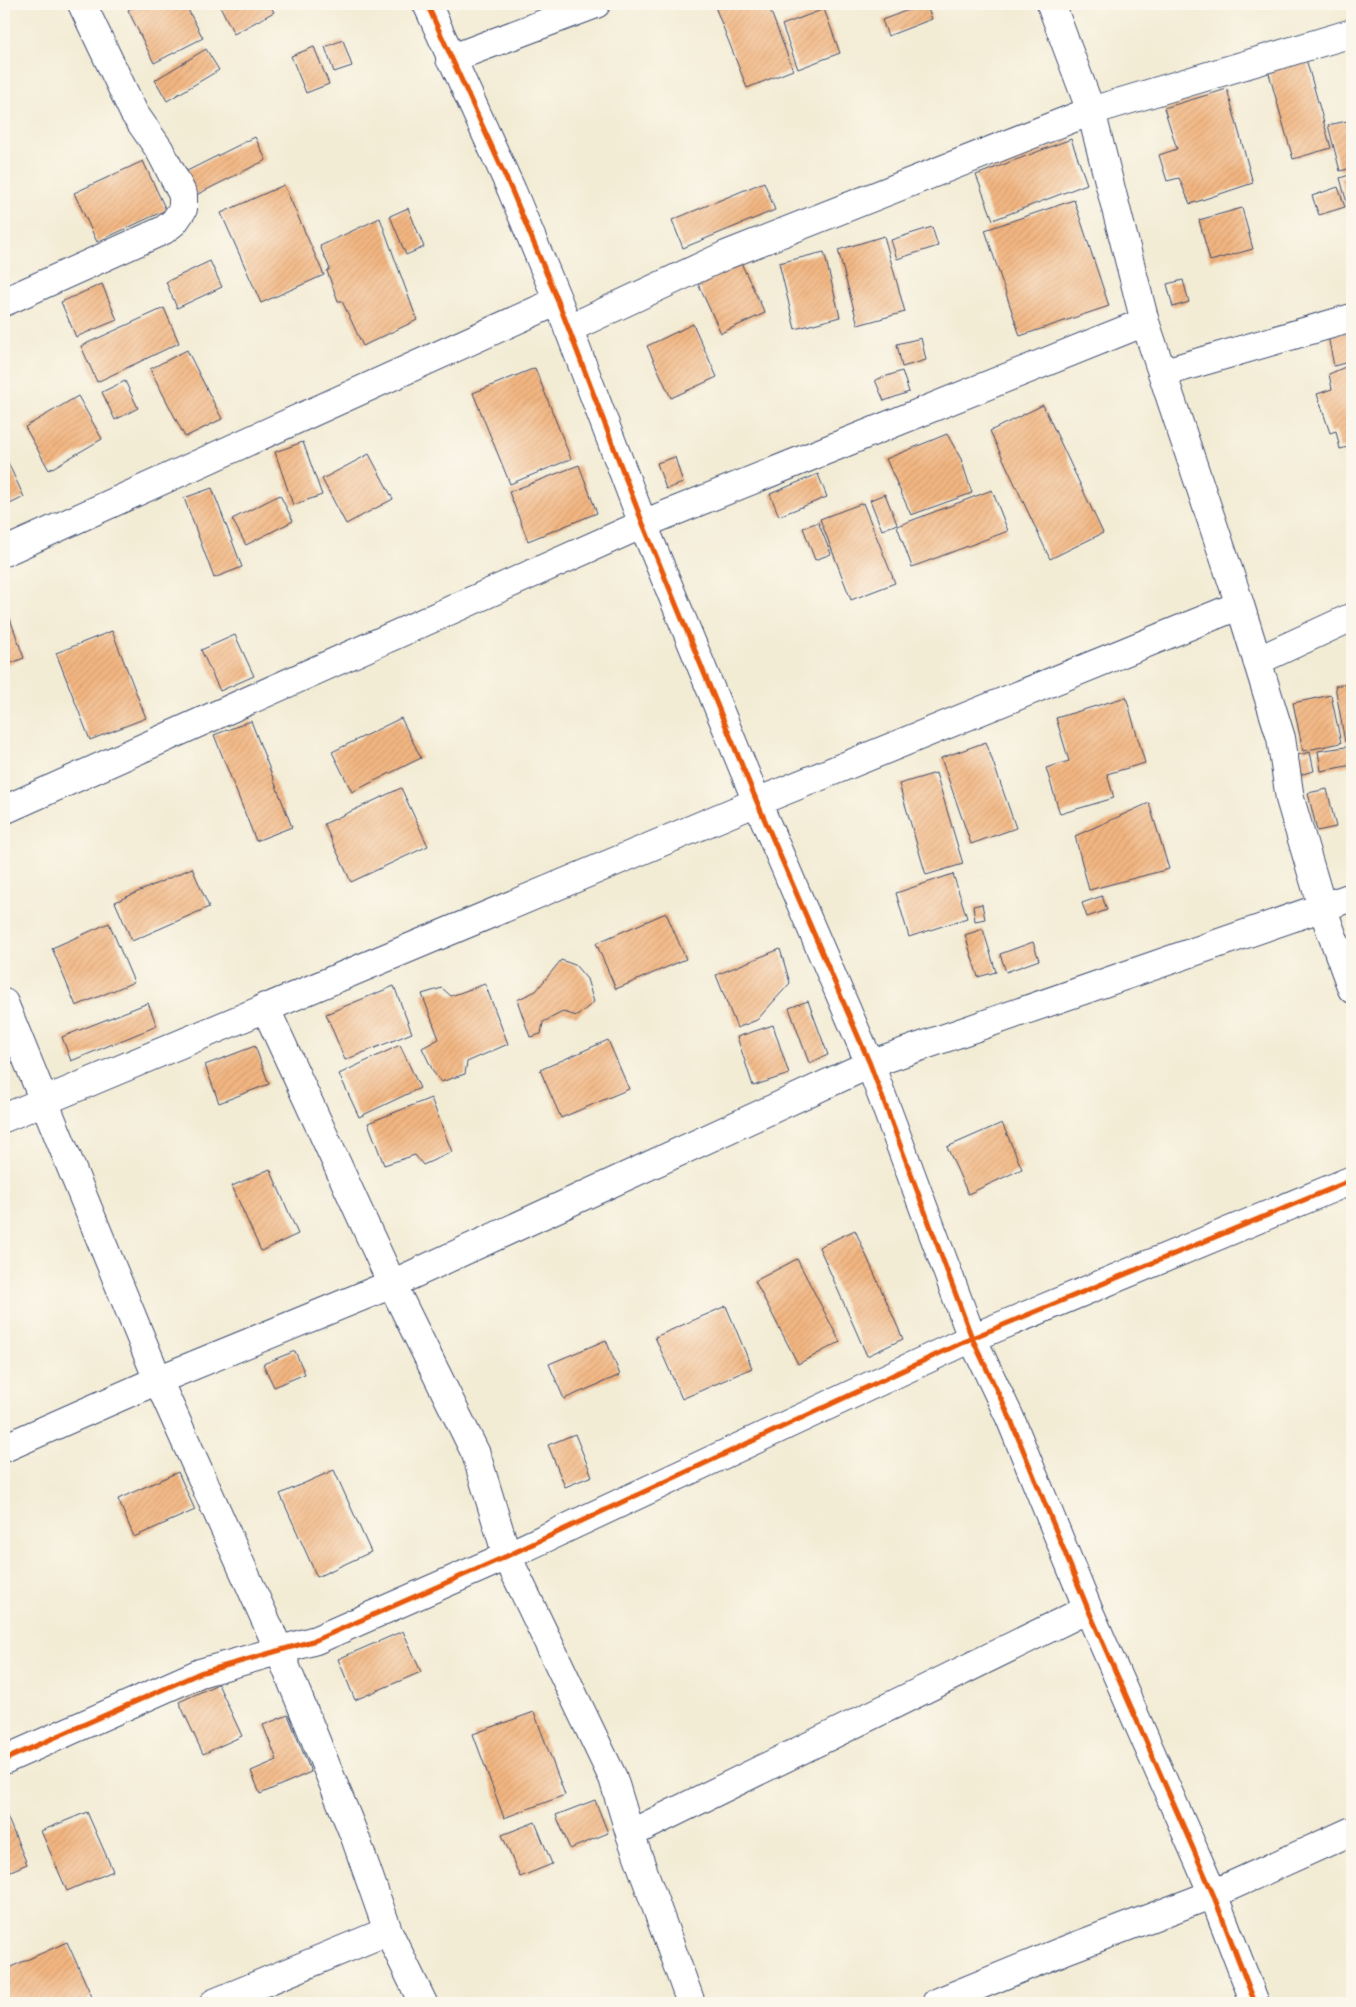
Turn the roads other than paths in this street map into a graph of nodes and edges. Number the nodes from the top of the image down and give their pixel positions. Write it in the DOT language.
graph roads {
  1 [pos="82,4"];
  2 [pos="427,4"];
  3 [pos="596,4"];
  4 [pos="1052,4"];
  5 [pos="1352,33"];
  6 [pos="450,59"];
  7 [pos="1091,111"];
  8 [pos="558,301"];
  9 [pos="4,302"];
  10 [pos="1352,318"];
  11 [pos="1145,322"];
  12 [pos="568,329"];
  13 [pos="1162,373"];
  14 [pos="643,524"];
  15 [pos="4,552"];
  16 [pos="1240,606"];
  17 [pos="1352,617"];
  18 [pos="1257,662"];
  19 [pos="757,802"];
  20 [pos="4,810"];
  21 [pos="1352,897"];
  22 [pos="1322,907"];
  23 [pos="1352,989"];
  24 [pos="4,1003"];
  25 [pos="265,1007"];
  26 [pos="870,1064"];
  27 [pos="44,1100"];
  28 [pos="4,1118"];
  29 [pos="1352,1180"];
  30 [pos="392,1284"];
  31 [pos="972,1338"];
  32 [pos="158,1380"];
  33 [pos="4,1448"];
  34 [pos="507,1556"];
  35 [pos="1088,1609"];
  36 [pos="279,1650"];
  37 [pos="4,1760"];
  38 [pos="1352,1831"];
  39 [pos="630,1834"];
  40 [pos="1213,1894"];
  41 [pos="388,1931"];
  42 [pos="214,2003"];
  43 [pos="423,2003"];
  44 [pos="691,2003"];
  45 [pos="936,2003"];
  46 [pos="1255,2003"];
  1 -- 9 [label="street"];
  2 -- 6 [label="street"];
  3 -- 6 [label="street"];
  4 -- 7 [label="street"];
  5 -- 7 [label="street"];
  6 -- 8 [label="street"];
  7 -- 11 [label="street"];
  7 -- 12 [label="street"];
  8 -- 12 [label="street"];
  8 -- 15 [label="street"];
  10 -- 13 [label="street"];
  11 -- 13 [label="street"];
  11 -- 14 [label="street"];
  12 -- 14 [label="street"];
  13 -- 16 [label="street"];
  14 -- 19 [label="street"];
  14 -- 20 [label="street"];
  16 -- 18 [label="street"];
  16 -- 19 [label="street"];
  17 -- 18 [label="street"];
  18 -- 22 [label="street"];
  19 -- 25 [label="street"];
  19 -- 26 [label="street"];
  21 -- 22 [label="street"];
  22 -- 23 [label="street"];
  22 -- 26 [label="street"];
  24 -- 27 [label="street"];
  25 -- 27 [label="street"];
  25 -- 30 [label="street"];
  26 -- 30 [label="street"];
  26 -- 31 [label="street"];
  27 -- 28 [label="street"];
  27 -- 32 [label="street"];
  29 -- 31 [label="street"];
  30 -- 32 [label="street"];
  30 -- 34 [label="street"];
  31 -- 34 [label="street"];
  31 -- 35 [label="street"];
  32 -- 33 [label="street"];
  32 -- 36 [label="street"];
  34 -- 36 [label="street"];
  34 -- 39 [label="street"];
  35 -- 39 [label="street"];
  35 -- 40 [label="street"];
  36 -- 37 [label="street"];
  36 -- 41 [label="street"];
  38 -- 40 [label="street"];
  39 -- 44 [label="street"];
  40 -- 45 [label="street"];
  40 -- 46 [label="street"];
  41 -- 42 [label="street"];
  41 -- 43 [label="street"];
}
